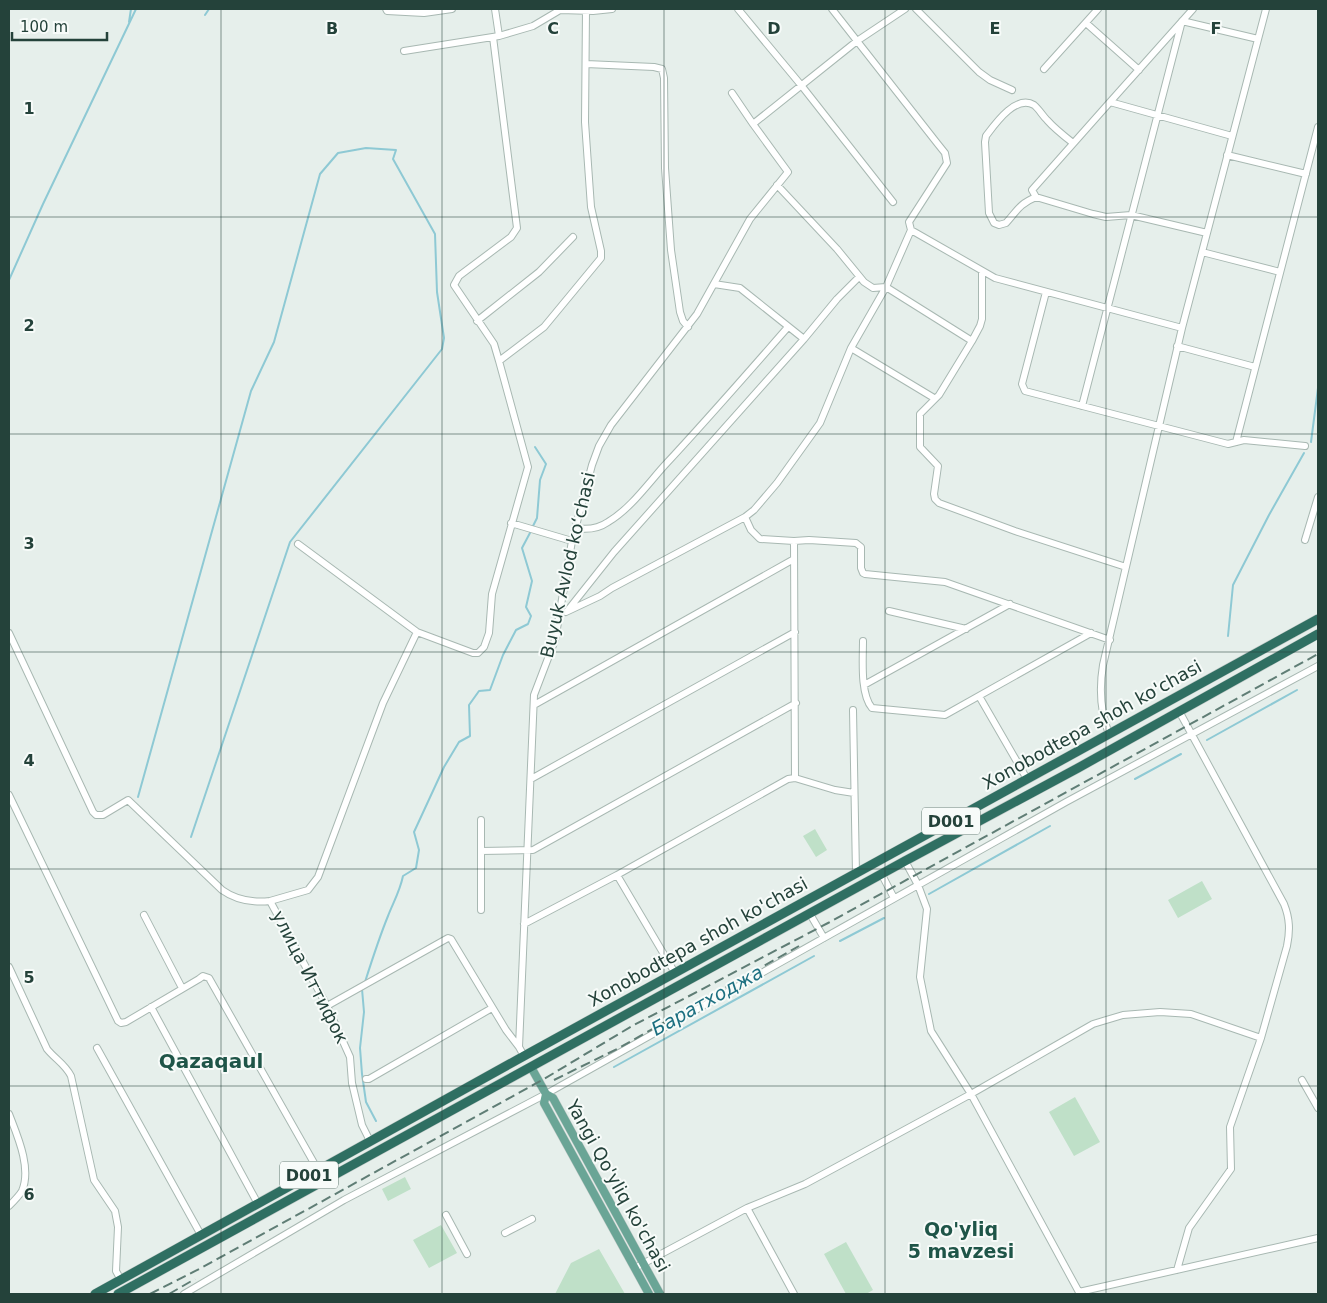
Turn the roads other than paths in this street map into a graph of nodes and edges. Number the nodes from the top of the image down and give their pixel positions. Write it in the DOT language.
graph roads {
  1 [pos="386,9"];
  2 [pos="452,9"];
  3 [pos="495,9"];
  4 [pos="560,9"];
  5 [pos="612,9"];
  6 [pos="738,9"];
  7 [pos="832,9"];
  8 [pos="905,9"];
  9 [pos="916,9"];
  10 [pos="1098,9"];
  11 [pos="1193,9"];
  12 [pos="1266,9"];
  13 [pos="586,10"];
  14 [pos="1182,21"];
  15 [pos="1086,23"];
  16 [pos="496,37"];
  17 [pos="1258,39"];
  18 [pos="857,41"];
  19 [pos="404,51"];
  20 [pos="586,64"];
  21 [pos="1044,69"];
  22 [pos="1139,70"];
  23 [pos="801,85"];
  24 [pos="1012,90"];
  25 [pos="732,93"];
  26 [pos="1110,102"];
  27 [pos="1157,115"];
  28 [pos="753,124"];
  29 [pos="1318,127"];
  30 [pos="1232,136"];
  31 [pos="1073,144"];
  32 [pos="1227,156"];
  33 [pos="1306,174"];
  34 [pos="777,185"];
  35 [pos="1036,197"];
  36 [pos="893,202"];
  37 [pos="1131,215"];
  38 [pos="911,230"];
  39 [pos="1207,233"];
  40 [pos="573,237"];
  41 [pos="1202,252"];
  42 [pos="982,271"];
  43 [pos="1280,272"];
  44 [pos="859,277"];
  45 [pos="714,284"];
  46 [pos="886,287"];
  47 [pos="1046,292"];
  48 [pos="1106,308"];
  49 [pos="478,321"];
  50 [pos="688,326"];
  51 [pos="788,327"];
  52 [pos="1182,328"];
  53 [pos="804,339"];
  54 [pos="972,341"];
  55 [pos="1177,346"];
  56 [pos="851,348"];
  57 [pos="499,361"];
  58 [pos="1255,367"];
  59 [pos="934,398"];
  60 [pos="1082,406"];
  61 [pos="1158,426"];
  62 [pos="1236,442"];
  63 [pos="1305,446"];
  64 [pos="1318,497"];
  65 [pos="745,517"];
  66 [pos="511,523"];
  67 [pos="575,528"];
  68 [pos="1305,540"];
  69 [pos="572,541"];
  70 [pos="794,541"];
  71 [pos="298,544"];
  72 [pos="794,559"];
  73 [pos="1126,567"];
  74 [pos="1010,604"];
  75 [pos="889,611"];
  76 [pos="566,612"];
  77 [pos="560,618"];
  78 [pos="1318,619"];
  79 [pos="1303,627"];
  80 [pos="966,629"];
  81 [pos="417,632"];
  82 [pos="795,632"];
  83 [pos="9,633"];
  84 [pos="1091,633"];
  85 [pos="1314,637"];
  86 [pos="1110,640"];
  87 [pos="863,641"];
  88 [pos="1318,666"];
  89 [pos="864,686"];
  90 [pos="979,696"];
  91 [pos="796,703"];
  92 [pos="534,705"];
  93 [pos="853,710"];
  94 [pos="1179,711"];
  95 [pos="1109,734"];
  96 [pos="1192,734"];
  97 [pos="795,778"];
  98 [pos="531,779"];
  99 [pos="1027,779"];
  100 [pos="854,793"];
  101 [pos="9,795"];
  102 [pos="481,820"];
  103 [pos="481,851"];
  104 [pos="527,851"];
  105 [pos="905,862"];
  106 [pos="856,874"];
  107 [pos="618,875"];
  108 [pos="882,875"];
  109 [pos="918,885"];
  110 [pos="894,898"];
  111 [pos="270,901"];
  112 [pos="481,910"];
  113 [pos="810,914"];
  114 [pos="144,915"];
  115 [pos="524,924"];
  116 [pos="750,931"];
  117 [pos="824,938"];
  118 [pos="757,943"];
  119 [pos="9,966"];
  120 [pos="675,973"];
  121 [pos="182,988"];
  122 [pos="327,1006"];
  123 [pos="151,1007"];
  124 [pos="492,1008"];
  125 [pos="1260,1038"];
  126 [pos="519,1047"];
  127 [pos="97,1048"];
  128 [pos="524,1056"];
  129 [pos="531,1067"];
  130 [pos="366,1079"];
  131 [pos="1302,1080"];
  132 [pos="546,1094"];
  133 [pos="971,1094"];
  134 [pos="1318,1108"];
  135 [pos="9,1114"];
  136 [pos="370,1141"];
  137 [pos="318,1170"];
  138 [pos="258,1204"];
  139 [pos="9,1206"];
  140 [pos="747,1208"];
  141 [pos="446,1215"];
  142 [pos="532,1219"];
  143 [pos="505,1233"];
  144 [pos="201,1235"];
  145 [pos="1318,1238"];
  146 [pos="467,1254"];
  147 [pos="643,1264"];
  148 [pos="635,1268"];
  149 [pos="1177,1270"];
  150 [pos="121,1280"];
  151 [pos="1080,1293"];
  152 [pos="94,1294"];
  153 [pos="118,1294"];
  154 [pos="184,1294"];
  155 [pos="649,1294"];
  156 [pos="660,1294"];
  157 [pos="794,1294"];
  1 -- 2 [label="street"];
  3 -- 16 [label="street"];
  4 -- 13 [label="street"];
  4 -- 16 [label="street"];
  5 -- 13 [label="street"];
  6 -- 23 [label="street"];
  7 -- 18 [label="street"];
  8 -- 18 [label="street"];
  9 -- 24 [label="street"];
  10 -- 15 [label="street"];
  11 -- 14 [label="street"];
  12 -- 17 [label="street"];
  13 -- 20 [label="street"];
  14 -- 17 [label="street"];
  14 -- 22 [label="street"];
  14 -- 27 [label="street"];
  15 -- 21 [label="street"];
  15 -- 22 [label="street"];
  16 -- 19 [label="street"];
  16 -- 49 [label="street"];
  17 -- 30 [label="street"];
  18 -- 23 [label="street"];
  18 -- 38 [label="street"];
  20 -- 50 [label="street"];
  20 -- 57 [label="street"];
  22 -- 26 [label="street"];
  23 -- 28 [label="street"];
  23 -- 36 [label="street"];
  25 -- 28 [label="street"];
  26 -- 27 [label="street"];
  26 -- 31 [label="street"];
  27 -- 30 [label="street"];
  27 -- 37 [label="street"];
  28 -- 34 [label="street, Buyuk Avlod koʻchasi"];
  29 -- 33 [label="street"];
  30 -- 32 [label="street"];
  31 -- 35 [label="street"];
  31 -- 35 [label="street"];
  32 -- 33 [label="street"];
  32 -- 39 [label="street"];
  33 -- 43 [label="street"];
  34 -- 44 [label="street"];
  34 -- 45 [label="street, Buyuk Avlod koʻchasi"];
  35 -- 37 [label="street"];
  37 -- 39 [label="street"];
  37 -- 48 [label="street"];
  38 -- 42 [label="street"];
  38 -- 46 [label="street"];
  39 -- 41 [label="street"];
  40 -- 49 [label="street"];
  41 -- 43 [label="street"];
  41 -- 52 [label="street"];
  42 -- 47 [label="street"];
  42 -- 54 [label="street"];
  43 -- 58 [label="street"];
  44 -- 46 [label="street"];
  44 -- 53 [label="street"];
  45 -- 50 [label="street, Buyuk Avlod koʻchasi"];
  45 -- 51 [label="street"];
  46 -- 54 [label="street"];
  46 -- 56 [label="street"];
  47 -- 48 [label="street"];
  47 -- 60 [label="street"];
  48 -- 52 [label="street"];
  48 -- 60 [label="street"];
  49 -- 57 [label="street"];
  50 -- 67 [label="street, Buyuk Avlod koʻchasi"];
  51 -- 53 [label="street"];
  51 -- 67 [label="street"];
  52 -- 55 [label="street"];
  53 -- 76 [label="street"];
  54 -- 59 [label="street"];
  55 -- 58 [label="street"];
  55 -- 61 [label="street"];
  56 -- 59 [label="street"];
  56 -- 65 [label="street"];
  57 -- 66 [label="street"];
  58 -- 62 [label="street"];
  59 -- 73 [label="street"];
  60 -- 61 [label="street"];
  61 -- 62 [label="street"];
  61 -- 73 [label="street"];
  62 -- 63 [label="street"];
  64 -- 68 [label="street"];
  65 -- 70 [label="street"];
  65 -- 76 [label="street"];
  66 -- 69 [label="street"];
  66 -- 81 [label="street"];
  67 -- 69 [label="street, Buyuk Avlod koʻchasi"];
  69 -- 77 [label="street, Buyuk Avlod koʻchasi"];
  70 -- 72 [label="street"];
  70 -- 74 [label="street"];
  71 -- 81 [label="street"];
  72 -- 82 [label="street"];
  72 -- 92 [label="street"];
  73 -- 86 [label="street"];
  74 -- 80 [label="street"];
  74 -- 84 [label="street"];
  75 -- 80 [label="street"];
  76 -- 77 [label="street"];
  77 -- 92 [label="street, Buyuk Avlod koʻchasi"];
  78 -- 79 [label="highway, Xonobodtepa shoh ko'chasi / D001"];
  79 -- 85 [label="highway"];
  79 -- 95 [label="highway, Xonobodtepa shoh ko'chasi / D001"];
  80 -- 89 [label="street"];
  81 -- 111 [label="street"];
  82 -- 91 [label="street"];
  82 -- 98 [label="street"];
  83 -- 111 [label="street, улица Иттифок"];
  84 -- 86 [label="street"];
  84 -- 90 [label="street"];
  85 -- 94 [label="highway, Xonobodtepa shoh ko'chasi / D001"];
  86 -- 95 [label="street"];
  87 -- 89 [label="street"];
  88 -- 96 [label="street"];
  89 -- 90 [label="street"];
  90 -- 99 [label="street"];
  91 -- 97 [label="street"];
  91 -- 104 [label="street"];
  92 -- 98 [label="street, Buyuk Avlod koʻchasi"];
  93 -- 100 [label="street"];
  94 -- 96 [label="street"];
  94 -- 105 [label="highway, Xonobodtepa shoh ko'chasi / D001"];
  95 -- 99 [label="highway, Xonobodtepa shoh ko'chasi / D001"];
  96 -- 109 [label="street"];
  96 -- 125 [label="street"];
  97 -- 100 [label="street"];
  97 -- 107 [label="street"];
  98 -- 104 [label="street, Buyuk Avlod koʻchasi"];
  99 -- 106 [label="highway, Xonobodtepa shoh ko'chasi / D001"];
  100 -- 106 [label="street"];
  101 -- 123 [label="street"];
  102 -- 103 [label="street"];
  103 -- 104 [label="street"];
  103 -- 112 [label="street"];
  104 -- 115 [label="street, Buyuk Avlod koʻchasi"];
  105 -- 108 [label="highway, Xonobodtepa shoh ko'chasi / D001"];
  105 -- 109 [label="street"];
  106 -- 116 [label="highway, Xonobodtepa shoh ko'chasi / D001"];
  107 -- 115 [label="street"];
  107 -- 120 [label="street"];
  108 -- 110 [label="street"];
  108 -- 113 [label="highway, Xonobodtepa shoh ko'chasi / D001"];
  109 -- 110 [label="street"];
  109 -- 133 [label="street"];
  110 -- 117 [label="street"];
  111 -- 122 [label="street, улица Иттифок"];
  113 -- 117 [label="street"];
  113 -- 118 [label="highway, Xonobodtepa shoh ko'chasi / D001"];
  114 -- 121 [label="street"];
  115 -- 126 [label="street, Buyuk Avlod koʻchasi"];
  116 -- 118 [label="highway"];
  116 -- 120 [label="highway, Xonobodtepa shoh ko'chasi / D001"];
  117 -- 132 [label="street"];
  118 -- 129 [label="highway, Xonobodtepa shoh ko'chasi / D001"];
  119 -- 150 [label="street"];
  120 -- 128 [label="highway, Xonobodtepa shoh ko'chasi / D001"];
  121 -- 123 [label="street"];
  121 -- 137 [label="street"];
  122 -- 124 [label="street"];
  122 -- 136 [label="street, улица Иттифок"];
  123 -- 138 [label="street"];
  124 -- 126 [label="street"];
  124 -- 130 [label="street"];
  125 -- 133 [label="street"];
  125 -- 149 [label="street"];
  126 -- 128 [label="street"];
  127 -- 144 [label="street"];
  128 -- 129 [label="highway"];
  128 -- 136 [label="highway, Xonobodtepa shoh ko'chasi / D001"];
  129 -- 132 [label="main road, Yangi Qo'yliq ko'chasi"];
  129 -- 153 [label="highway, Xonobodtepa shoh ko'chasi / D001"];
  131 -- 134 [label="street"];
  132 -- 147 [label="main road, Yangi Qo'yliq ko'chasi"];
  132 -- 148 [label="main road, Yangi Qo'yliq ko'chasi"];
  132 -- 154 [label="street"];
  133 -- 140 [label="street"];
  133 -- 151 [label="street"];
  135 -- 139 [label="street"];
  136 -- 137 [label="highway, Xonobodtepa shoh ko'chasi / D001"];
  137 -- 138 [label="highway, Xonobodtepa shoh ko'chasi / D001"];
  138 -- 144 [label="highway, Xonobodtepa shoh ko'chasi / D001"];
  140 -- 147 [label="street"];
  140 -- 157 [label="street"];
  141 -- 146 [label="street"];
  142 -- 143 [label="street"];
  144 -- 150 [label="highway, Xonobodtepa shoh ko'chasi / D001"];
  145 -- 149 [label="street"];
  147 -- 148 [label="street"];
  147 -- 156 [label="main road, Yangi Qo'yliq ko'chasi"];
  148 -- 155 [label="main road, Yangi Qo'yliq ko'chasi"];
  149 -- 151 [label="street"];
  150 -- 152 [label="highway, Xonobodtepa shoh ko'chasi / D001"];
}
